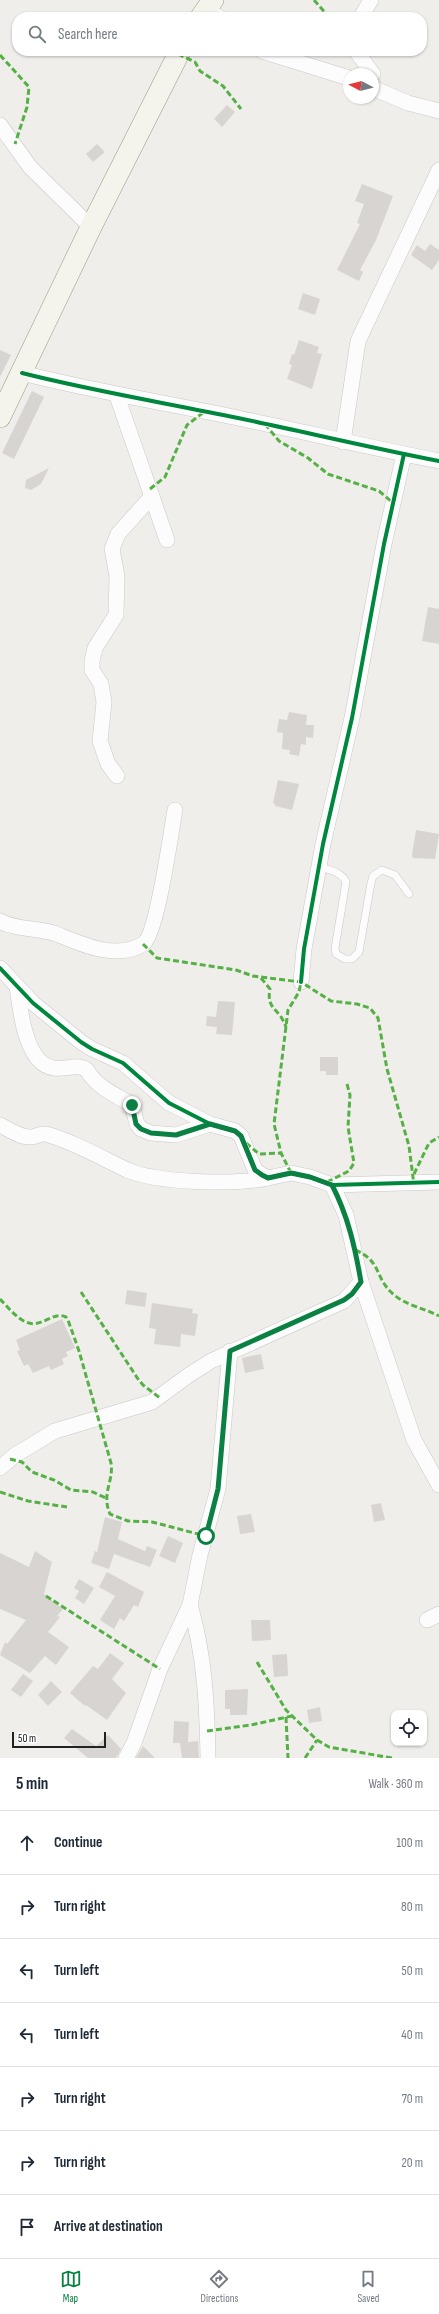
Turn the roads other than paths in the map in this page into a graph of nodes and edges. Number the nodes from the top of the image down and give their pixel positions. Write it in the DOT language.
graph roads {
  1 [pos="371,0"];
  2 [pos="364,12"];
  3 [pos="177,56"];
  4 [pos="278,56"];
  5 [pos="360,56"];
  6 [pos="369,68"];
  7 [pos="343,76"];
  8 [pos="379,83"];
  9 [pos="379,91"];
  10 [pos="387,94"];
  11 [pos="439,111"];
  12 [pos="0,125"];
  13 [pos="439,170"];
  14 [pos="91,227"];
  15 [pos="22,373"];
  16 [pos="118,396"];
  17 [pos="0,417"];
  18 [pos="342,442"];
  19 [pos="404,454"];
  20 [pos="439,461"];
  21 [pos="152,496"];
  22 [pos="167,540"];
  23 [pos="117,776"];
  24 [pos="176,810"];
  25 [pos="320,867"];
  26 [pos="409,894"];
  27 [pos="0,921"];
  28 [pos="0,968"];
  29 [pos="301,982"];
  30 [pos="17,986"];
  31 [pos="210,1124"];
  32 [pos="0,1125"];
  33 [pos="268,1178"];
  34 [pos="439,1182"];
  35 [pos="332,1185"];
  36 [pos="361,1282"];
  37 [pos="230,1351"];
  38 [pos="0,1468"];
  39 [pos="439,1485"];
  40 [pos="190,1605"];
  41 [pos="126,1758"];
  42 [pos="208,1758"];
  1 -- 2 [label="street"];
  3 -- 14 [label="street"];
  4 -- 7 [label="street"];
  5 -- 6 [label="street"];
  8 -- 10 [label="street"];
  9 -- 10 [label="street"];
  10 -- 11 [label="street"];
  12 -- 14 [label="street"];
  13 -- 18 [label="street"];
  14 -- 15 [label="street"];
  15 -- 16 [label="street"];
  15 -- 17 [label="street"];
  16 -- 18 [label="street"];
  16 -- 21 [label="street"];
  18 -- 19 [label="street"];
  19 -- 20 [label="street"];
  19 -- 25 [label="street"];
  21 -- 22 [label="street"];
  21 -- 23 [label="street"];
  24 -- 27 [label="street"];
  25 -- 26 [label="lane"];
  25 -- 29 [label="street"];
  28 -- 30 [label="street"];
  30 -- 31 [label="street"];
  30 -- 31 [label="street"];
  31 -- 33 [label="street"];
  32 -- 33 [label="street"];
  33 -- 35 [label="street"];
  34 -- 35 [label="street"];
  35 -- 36 [label="street"];
  36 -- 37 [label="street"];
  36 -- 39 [label="street"];
  37 -- 38 [label="street"];
  37 -- 40 [label="street"];
  40 -- 41 [label="street"];
  40 -- 42 [label="street"];
}
